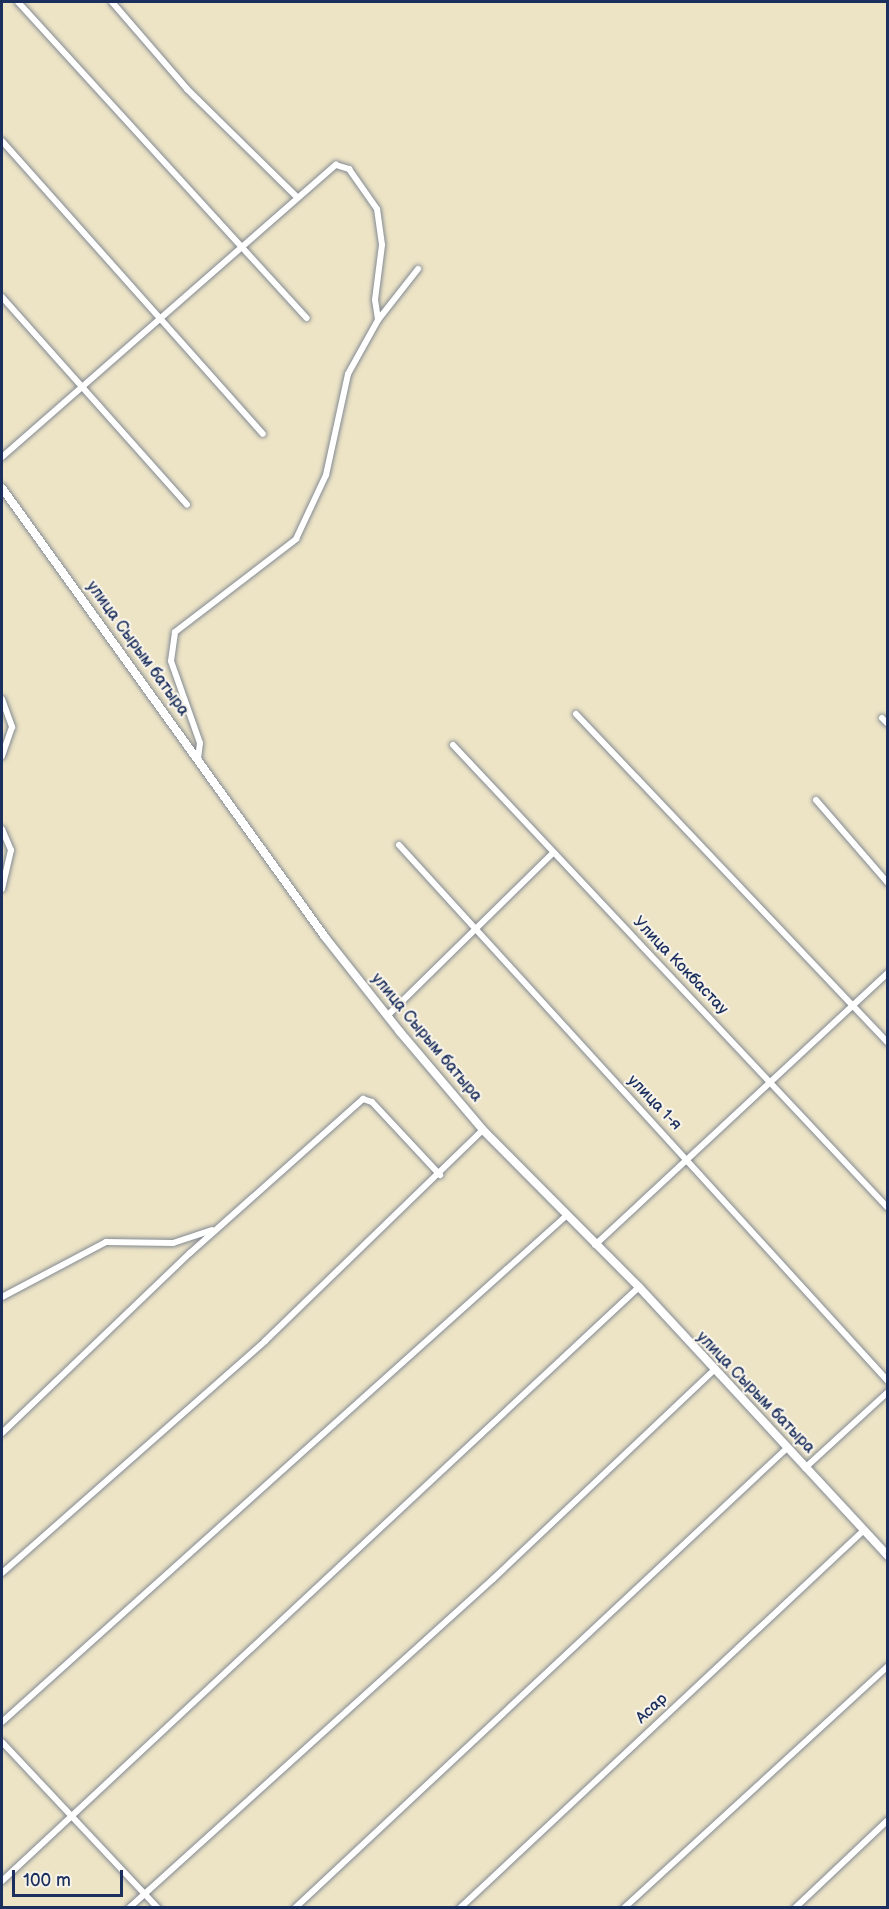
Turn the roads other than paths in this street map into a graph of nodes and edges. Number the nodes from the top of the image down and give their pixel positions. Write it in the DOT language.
graph roads {
  1 [pos="18,2"];
  2 [pos="112,2"];
  3 [pos="2,141"];
  4 [pos="296,196"];
  5 [pos="239,248"];
  6 [pos="418,269"];
  7 [pos="2,297"];
  8 [pos="162,316"];
  9 [pos="307,318"];
  10 [pos="378,320"];
  11 [pos="82,387"];
  12 [pos="263,434"];
  13 [pos="2,457"];
  14 [pos="3,491"];
  15 [pos="187,505"];
  16 [pos="2,699"];
  17 [pos="576,714"];
  18 [pos="882,718"];
  19 [pos="888,724"];
  20 [pos="453,745"];
  21 [pos="2,756"];
  22 [pos="198,759"];
  23 [pos="816,800"];
  24 [pos="2,829"];
  25 [pos="399,845"];
  26 [pos="552,855"];
  27 [pos="888,883"];
  28 [pos="2,889"];
  29 [pos="473,932"];
  30 [pos="888,973"];
  31 [pos="853,1005"];
  32 [pos="387,1016"];
  33 [pos="888,1043"];
  34 [pos="772,1080"];
  35 [pos="483,1130"];
  36 [pos="688,1158"];
  37 [pos="440,1175"];
  38 [pos="888,1208"];
  39 [pos="567,1215"];
  40 [pos="216,1229"];
  41 [pos="595,1245"];
  42 [pos="639,1287"];
  43 [pos="2,1297"];
  44 [pos="714,1370"];
  45 [pos="888,1381"];
  46 [pos="888,1392"];
  47 [pos="2,1434"];
  48 [pos="786,1449"];
  49 [pos="805,1468"];
  50 [pos="863,1531"];
  51 [pos="888,1556"];
  52 [pos="2,1573"];
  53 [pos="888,1666"];
  54 [pos="2,1722"];
  55 [pos="2,1742"];
  56 [pos="70,1815"];
  57 [pos="888,1820"];
  58 [pos="2,1881"];
  59 [pos="145,1893"];
  60 [pos="129,1908"];
  61 [pos="158,1908"];
  62 [pos="295,1908"];
  63 [pos="460,1908"];
  64 [pos="624,1908"];
  65 [pos="795,1908"];
  1 -- 5 [label="street"];
  2 -- 4 [label="street"];
  3 -- 8 [label="street"];
  4 -- 5 [label="street"];
  4 -- 10 [label="street"];
  5 -- 8 [label="street"];
  5 -- 9 [label="street"];
  6 -- 10 [label="street"];
  7 -- 11 [label="street"];
  8 -- 11 [label="street"];
  8 -- 12 [label="street"];
  10 -- 22 [label="street"];
  11 -- 13 [label="street"];
  11 -- 15 [label="street"];
  14 -- 22 [label="street, улица Сырым батыра"];
  16 -- 21 [label="street"];
  17 -- 31 [label="street"];
  18 -- 19 [label="street"];
  20 -- 26 [label="street, Улица Кокбастау"];
  22 -- 32 [label="street, улица Сырым батыра"];
  23 -- 27 [label="street"];
  24 -- 28 [label="street"];
  25 -- 29 [label="street, улица 1-я"];
  26 -- 29 [label="street"];
  26 -- 34 [label="street, Улица Кокбастау"];
  29 -- 32 [label="street"];
  29 -- 36 [label="street, улица 1-я"];
  30 -- 31 [label="street"];
  31 -- 33 [label="street"];
  31 -- 34 [label="street"];
  32 -- 35 [label="street, улица Сырым батыра"];
  34 -- 36 [label="street"];
  34 -- 38 [label="street, Улица Кокбастау"];
  35 -- 37 [label="street"];
  35 -- 39 [label="street, улица Сырым батыра"];
  36 -- 41 [label="street"];
  36 -- 45 [label="street, улица 1-я"];
  37 -- 40 [label="street"];
  37 -- 52 [label="street"];
  39 -- 41 [label="street, улица Сырым батыра"];
  39 -- 54 [label="street"];
  40 -- 43 [label="street"];
  40 -- 47 [label="street"];
  41 -- 42 [label="street, улица Сырым батыра"];
  42 -- 44 [label="street, улица Сырым батыра"];
  42 -- 56 [label="street"];
  44 -- 48 [label="street, улица Сырым батыра"];
  44 -- 59 [label="street"];
  46 -- 49 [label="street"];
  48 -- 49 [label="street, улица Сырым батыра"];
  48 -- 62 [label="street"];
  49 -- 50 [label="street, улица Сырым батыра"];
  50 -- 51 [label="street, улица Сырым батыра"];
  50 -- 63 [label="street, Асар"];
  53 -- 64 [label="street"];
  55 -- 56 [label="street"];
  56 -- 58 [label="street"];
  56 -- 59 [label="street"];
  57 -- 65 [label="street"];
  59 -- 60 [label="street"];
  59 -- 61 [label="street"];
}
